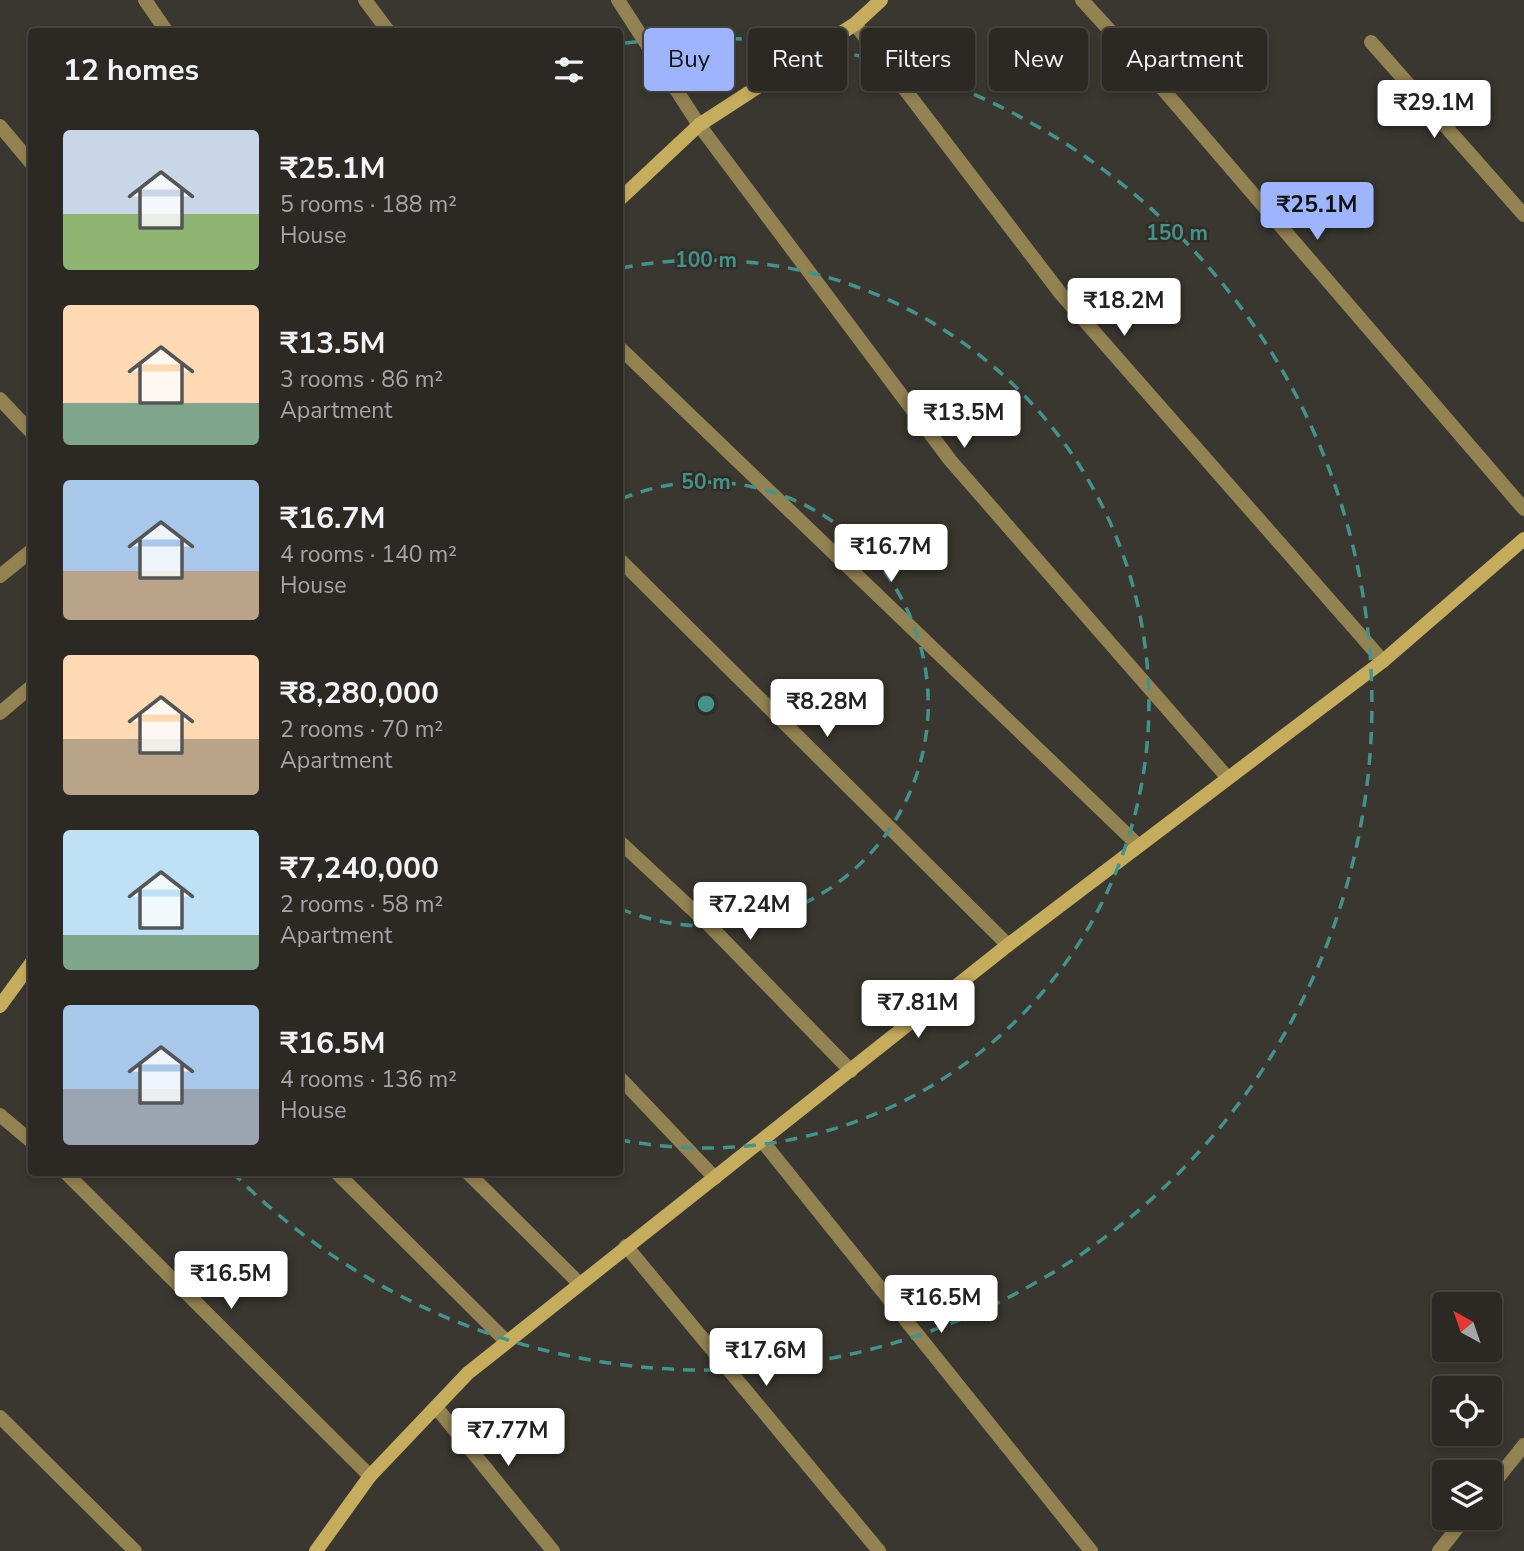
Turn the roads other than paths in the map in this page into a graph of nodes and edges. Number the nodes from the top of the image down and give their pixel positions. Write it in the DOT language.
graph roads {
  1 [pos="145,0"];
  2 [pos="365,0"];
  3 [pos="618,0"];
  4 [pos="881,0"];
  5 [pos="1082,0"];
  6 [pos="855,24"];
  7 [pos="164,28"];
  8 [pos="386,28"];
  9 [pos="1371,42"];
  10 [pos="699,125"];
  11 [pos="0,126"];
  12 [pos="28,159"];
  13 [pos="623,196"];
  14 [pos="1524,215"];
  15 [pos="623,351"];
  16 [pos="0,400"];
  17 [pos="28,429"];
  18 [pos="1524,509"];
  19 [pos="1524,540"];
  20 [pos="28,553"];
  21 [pos="623,563"];
  22 [pos="0,576"];
  23 [pos="1383,660"];
  24 [pos="28,689"];
  25 [pos="0,713"];
  26 [pos="1227,777"];
  27 [pos="623,845"];
  28 [pos="1138,845"];
  29 [pos="1008,945"];
  30 [pos="28,968"];
  31 [pos="0,1006"];
  32 [pos="851,1071"];
  33 [pos="623,1081"];
  34 [pos="0,1115"];
  35 [pos="28,1140"];
  36 [pos="763,1142"];
  37 [pos="69,1176"];
  38 [pos="340,1176"];
  39 [pos="471,1176"];
  40 [pos="715,1178"];
  41 [pos="626,1246"];
  42 [pos="579,1283"];
  43 [pos="507,1342"];
  44 [pos="436,1407"];
  45 [pos="0,1417"];
  46 [pos="1524,1445"];
  47 [pos="1502,1473"];
  48 [pos="370,1476"];
  49 [pos="1456,1530"];
  50 [pos="135,1551"];
  51 [pos="316,1551"];
  52 [pos="553,1551"];
  53 [pos="879,1551"];
  54 [pos="1091,1551"];
  55 [pos="1439,1551"];
  1 -- 7 [label="street"];
  2 -- 8 [label="street"];
  3 -- 10 [label="street"];
  4 -- 6 [label="street"];
  5 -- 18 [label="street"];
  6 -- 10 [label="street"];
  6 -- 23 [label="street"];
  9 -- 14 [label="street"];
  10 -- 13 [label="street"];
  10 -- 26 [label="street"];
  11 -- 12 [label="street"];
  15 -- 28 [label="street"];
  16 -- 17 [label="street"];
  19 -- 23 [label="street"];
  20 -- 22 [label="street"];
  21 -- 29 [label="street"];
  23 -- 26 [label="street"];
  24 -- 25 [label="street"];
  26 -- 28 [label="street"];
  27 -- 32 [label="street"];
  28 -- 29 [label="street"];
  29 -- 32 [label="street"];
  30 -- 31 [label="street"];
  32 -- 36 [label="street"];
  33 -- 40 [label="street"];
  34 -- 35 [label="street"];
  36 -- 40 [label="street"];
  36 -- 54 [label="street"];
  37 -- 48 [label="street"];
  38 -- 43 [label="street"];
  39 -- 42 [label="street"];
  40 -- 41 [label="street"];
  41 -- 42 [label="street"];
  41 -- 53 [label="street"];
  42 -- 43 [label="street"];
  43 -- 44 [label="street"];
  44 -- 48 [label="street"];
  44 -- 52 [label="street"];
  45 -- 50 [label="street"];
  46 -- 47 [label="street"];
  48 -- 51 [label="street"];
  49 -- 55 [label="street"];
}
